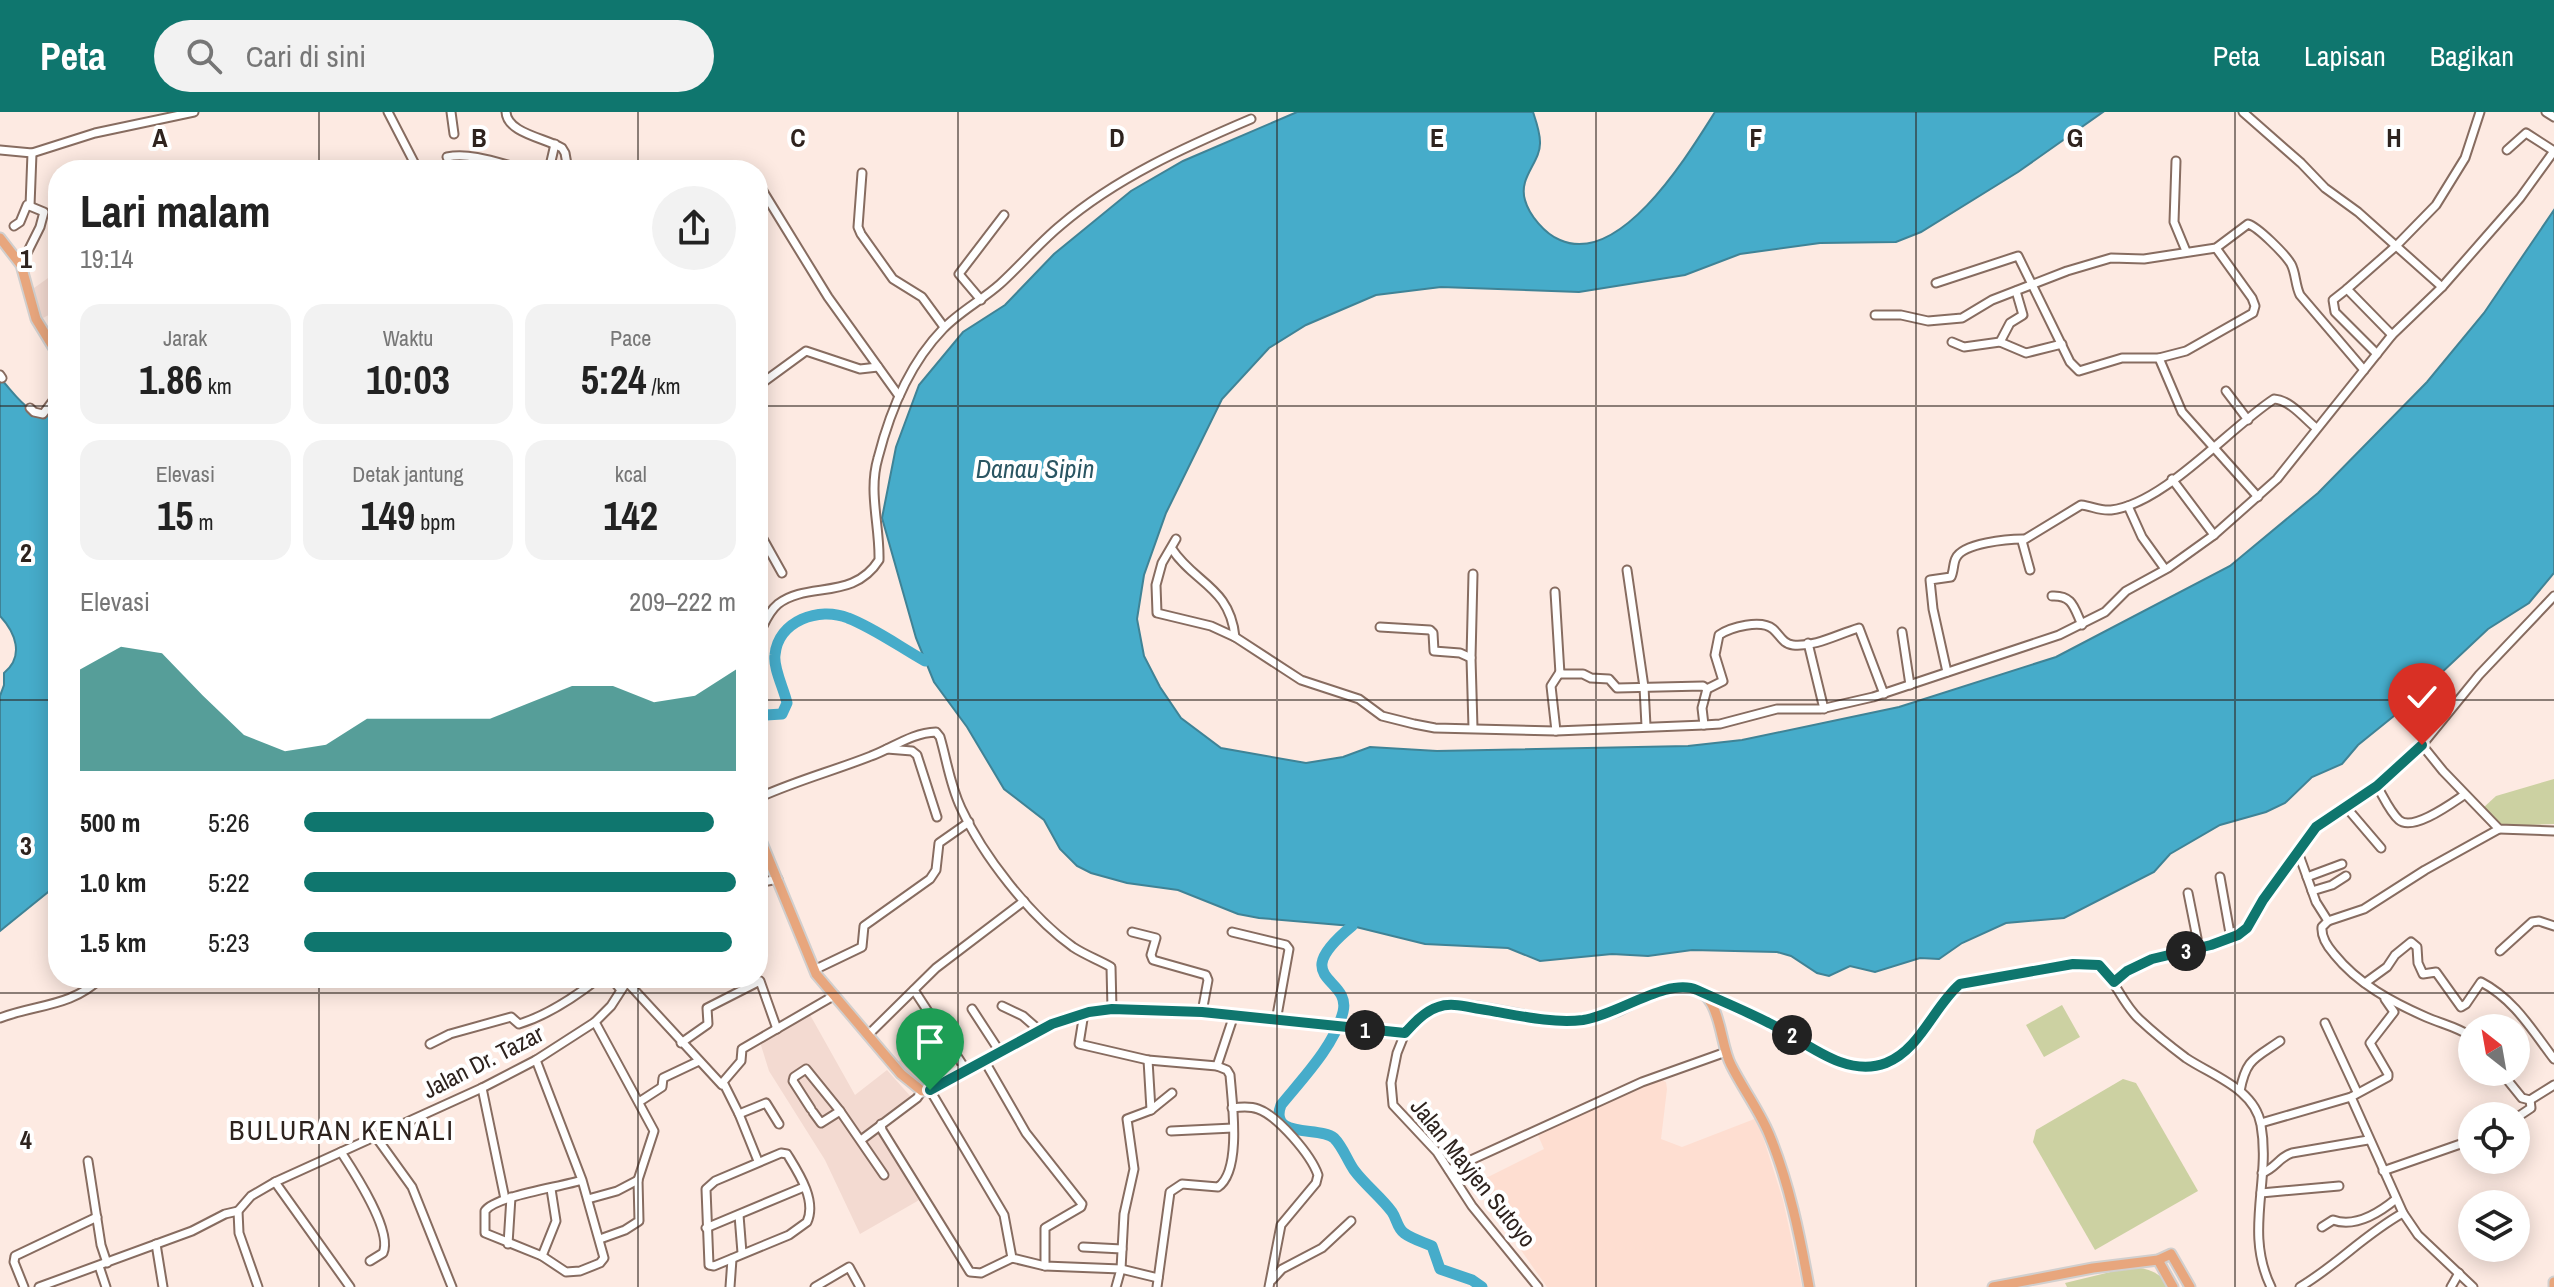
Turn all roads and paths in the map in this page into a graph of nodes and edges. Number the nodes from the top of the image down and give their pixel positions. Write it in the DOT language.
graph roads {
  1 [pos="194,112"];
  2 [pos="388,112"];
  3 [pos="451,112"];
  4 [pos="506,112"];
  5 [pos="2243,112"];
  6 [pos="2480,112"];
  7 [pos="2546,112"];
  8 [pos="2554,117"];
  9 [pos="1251,119"];
  10 [pos="454,134"];
  11 [pos="555,144"];
  12 [pos="0,150"];
  13 [pos="2507,150"];
  14 [pos="2554,151"];
  15 [pos="32,153"];
  16 [pos="447,157"];
  17 [pos="413,160"];
  18 [pos="487,160"];
  19 [pos="551,160"];
  20 [pos="566,160"];
  21 [pos="2176,161"];
  22 [pos="862,173"];
  23 [pos="768,200"];
  24 [pos="30,206"];
  25 [pos="1004,215"];
  26 [pos="14,226"];
  27 [pos="0,238"];
  28 [pos="2396,246"];
  29 [pos="2216,248"];
  30 [pos="2186,251"];
  31 [pos="21,265"];
  32 [pos="1936,283"];
  33 [pos="2032,284"];
  34 [pos="2442,287"];
  35 [pos="2347,289"];
  36 [pos="2016,291"];
  37 [pos="981,300"];
  38 [pos="1875,315"];
  39 [pos="944,327"];
  40 [pos="2392,335"];
  41 [pos="48,339"];
  42 [pos="1952,342"];
  43 [pos="2000,342"];
  44 [pos="2062,344"];
  45 [pos="2377,354"];
  46 [pos="2159,358"];
  47 [pos="878,367"];
  48 [pos="2364,370"];
  49 [pos="768,379"];
  50 [pos="2226,391"];
  51 [pos="899,396"];
  52 [pos="30,408"];
  53 [pos="48,408"];
  54 [pos="2248,420"];
  55 [pos="2316,428"];
  56 [pos="2212,448"];
  57 [pos="2172,479"];
  58 [pos="2258,497"];
  59 [pos="2128,506"];
  60 [pos="2214,535"];
  61 [pos="1176,539"];
  62 [pos="2023,539"];
  63 [pos="768,548"];
  64 [pos="1172,549"];
  65 [pos="2165,569"];
  66 [pos="1627,570"];
  67 [pos="2030,570"];
  68 [pos="782,573"];
  69 [pos="1473,574"];
  70 [pos="1555,592"];
  71 [pos="2052,596"];
  72 [pos="2554,596"];
  73 [pos="768,616"];
  74 [pos="2082,625"];
  75 [pos="1380,627"];
  76 [pos="1902,632"];
  77 [pos="1235,637"];
  78 [pos="1808,643"];
  79 [pos="1471,658"];
  80 [pos="1560,672"];
  81 [pos="1947,672"];
  82 [pos="1910,685"];
  83 [pos="1644,687"];
  84 [pos="1707,689"];
  85 [pos="1884,694"];
  86 [pos="1824,709"];
  87 [pos="1704,725"];
  88 [pos="1646,726"];
  89 [pos="1473,728"];
  90 [pos="1556,731"];
  91 [pos="2422,745"];
  92 [pos="887,749"];
  93 [pos="2377,786"];
  94 [pos="768,793"];
  95 [pos="2464,795"];
  96 [pos="2346,807"];
  97 [pos="937,817"];
  98 [pos="969,822"];
  99 [pos="2499,829"];
  100 [pos="2554,831"];
  101 [pos="2381,848"];
  102 [pos="2298,852"];
  103 [pos="768,856"];
  104 [pos="2342,864"];
  105 [pos="2346,876"];
  106 [pos="2220,877"];
  107 [pos="2307,877"];
  108 [pos="778,879"];
  109 [pos="768,881"];
  110 [pos="2312,891"];
  111 [pos="2188,893"];
  112 [pos="1024,901"];
  113 [pos="2328,921"];
  114 [pos="2554,926"];
  115 [pos="1132,932"];
  116 [pos="1232,932"];
  117 [pos="2231,939"];
  118 [pos="2199,948"];
  119 [pos="2500,951"];
  120 [pos="814,970"];
  121 [pos="2114,982"];
  122 [pos="2365,983"];
  123 [pos="88,988"];
  124 [pos="586,988"];
  125 [pos="635,988"];
  126 [pos="746,988"];
  127 [pos="762,988"];
  128 [pos="621,990"];
  129 [pos="914,990"];
  130 [pos="835,995"];
  131 [pos="1706,995"];
  132 [pos="2384,997"];
  133 [pos="1002,1006"];
  134 [pos="972,1009"];
  135 [pos="1112,1009"];
  136 [pos="1202,1012"];
  137 [pos="1084,1013"];
  138 [pos="1234,1015"];
  139 [pos="0,1018"];
  140 [pos="1276,1021"];
  141 [pos="595,1022"];
  142 [pos="2325,1023"];
  143 [pos="777,1029"];
  144 [pos="1039,1030"];
  145 [pos="2458,1031"];
  146 [pos="1405,1033"];
  147 [pos="868,1035"];
  148 [pos="2280,1041"];
  149 [pos="681,1043"];
  150 [pos="430,1044"];
  151 [pos="1000,1052"];
  152 [pos="1726,1052"];
  153 [pos="2554,1059"];
  154 [pos="536,1060"];
  155 [pos="984,1060"];
  156 [pos="1148,1060"];
  157 [pos="699,1061"];
  158 [pos="1217,1066"];
  159 [pos="966,1070"];
  160 [pos="722,1085"];
  161 [pos="2554,1085"];
  162 [pos="2512,1086"];
  163 [pos="482,1088"];
  164 [pos="926,1091"];
  165 [pos="2240,1091"];
  166 [pos="1172,1093"];
  167 [pos="2354,1094"];
  168 [pos="2530,1100"];
  169 [pos="639,1102"];
  170 [pos="1232,1108"];
  171 [pos="2530,1109"];
  172 [pos="1151,1110"];
  173 [pos="840,1111"];
  174 [pos="739,1114"];
  175 [pos="2261,1123"];
  176 [pos="779,1124"];
  177 [pos="881,1124"];
  178 [pos="1233,1128"];
  179 [pos="1171,1131"];
  180 [pos="376,1137"];
  181 [pos="861,1140"];
  182 [pos="2368,1140"];
  183 [pos="2458,1145"];
  184 [pos="341,1152"];
  185 [pos="88,1161"];
  186 [pos="758,1161"];
  187 [pos="1449,1170"];
  188 [pos="2383,1171"];
  189 [pos="2262,1173"];
  190 [pos="884,1175"];
  191 [pos="582,1180"];
  192 [pos="638,1180"];
  193 [pos="275,1182"];
  194 [pos="2339,1186"];
  195 [pos="804,1187"];
  196 [pos="551,1189"];
  197 [pos="2261,1193"];
  198 [pos="508,1198"];
  199 [pos="588,1199"];
  200 [pos="2396,1199"];
  201 [pos="238,1211"];
  202 [pos="2403,1213"];
  203 [pos="739,1215"];
  204 [pos="97,1217"];
  205 [pos="1351,1221"];
  206 [pos="2322,1227"];
  207 [pos="706,1228"];
  208 [pos="600,1239"];
  209 [pos="156,1244"];
  210 [pos="508,1244"];
  211 [pos="1083,1247"];
  212 [pos="1122,1249"];
  213 [pos="742,1253"];
  214 [pos="542,1256"];
  215 [pos="1012,1258"];
  216 [pos="732,1259"];
  217 [pos="2158,1260"];
  218 [pos="370,1261"];
  219 [pos="103,1264"];
  220 [pos="1045,1266"];
  221 [pos="1121,1269"];
  222 [pos="2459,1273"];
  223 [pos="1158,1278"];
  224 [pos="1269,1284"];
  225 [pos="53,1285"];
  226 [pos="24,1287"];
  227 [pos="39,1287"];
  228 [pos="106,1287"];
  229 [pos="163,1287"];
  230 [pos="258,1287"];
  231 [pos="350,1287"];
  232 [pos="452,1287"];
  233 [pos="730,1287"];
  234 [pos="815,1287"];
  235 [pos="860,1287"];
  236 [pos="1116,1287"];
  237 [pos="1157,1287"];
  238 [pos="1538,1287"];
  239 [pos="1809,1287"];
  240 [pos="1993,1287"];
  241 [pos="2173,1287"];
  242 [pos="2190,1287"];
  243 [pos="2271,1287"];
  244 [pos="2300,1287"];
  245 [pos="2451,1287"];
  246 [pos="2473,1287"];
  1 -- 15 [label="street"];
  2 -- 17 [label="street"];
  3 -- 10 [label="street"];
  4 -- 11 [label="street"];
  5 -- 28 [label="street"];
  6 -- 28 [label="street"];
  7 -- 8 [label="street"];
  9 -- 37 [label="street"];
  11 -- 19 [label="street"];
  11 -- 20 [label="street"];
  12 -- 15 [label="street"];
  13 -- 14 [label="street"];
  14 -- 34 [label="street"];
  15 -- 24 [label="street"];
  16 -- 18 [label="street"];
  21 -- 30 [label="street"];
  22 -- 39 [label="street"];
  23 -- 47 [label="street"];
  24 -- 26 [label="street"];
  24 -- 31 [label="street"];
  25 -- 37 [label="street"];
  27 -- 31 [label="main road"];
  28 -- 34 [label="street"];
  28 -- 35 [label="street"];
  29 -- 30 [label="street"];
  29 -- 46 [label="street"];
  29 -- 48 [label="street"];
  30 -- 33 [label="street"];
  31 -- 41 [label="main road"];
  32 -- 33 [label="street"];
  33 -- 36 [label="street"];
  33 -- 44 [label="street"];
  34 -- 40 [label="street"];
  35 -- 40 [label="street"];
  35 -- 45 [label="street"];
  36 -- 38 [label="street"];
  36 -- 43 [label="street"];
  37 -- 39 [label="street"];
  39 -- 51 [label="street"];
  40 -- 45 [label="street"];
  42 -- 43 [label="street"];
  43 -- 44 [label="street"];
  44 -- 46 [label="street"];
  45 -- 48 [label="street"];
  46 -- 56 [label="street"];
  47 -- 49 [label="street"];
  47 -- 51 [label="street"];
  48 -- 55 [label="street"];
  50 -- 54 [label="street"];
  51 -- 73 [label="street"];
  52 -- 53 [label="street"];
  54 -- 55 [label="street"];
  54 -- 56 [label="street"];
  55 -- 58 [label="street"];
  56 -- 57 [label="street"];
  56 -- 58 [label="street"];
  57 -- 59 [label="street"];
  57 -- 60 [label="street"];
  58 -- 60 [label="street"];
  59 -- 62 [label="street"];
  59 -- 65 [label="street"];
  60 -- 65 [label="street"];
  61 -- 64 [label="street"];
  62 -- 67 [label="street"];
  62 -- 81 [label="street"];
  63 -- 68 [label="street"];
  64 -- 77 [label="street"];
  64 -- 77 [label="street"];
  65 -- 74 [label="street"];
  66 -- 83 [label="street"];
  69 -- 79 [label="street"];
  70 -- 80 [label="street"];
  71 -- 74 [label="street"];
  72 -- 91 [label="street"];
  74 -- 81 [label="street"];
  75 -- 79 [label="street"];
  76 -- 82 [label="street"];
  77 -- 89 [label="street"];
  78 -- 84 [label="street"];
  78 -- 85 [label="street"];
  78 -- 86 [label="street"];
  79 -- 89 [label="street"];
  80 -- 83 [label="street"];
  80 -- 90 [label="street"];
  81 -- 82 [label="street"];
  82 -- 85 [label="street"];
  83 -- 84 [label="street"];
  83 -- 88 [label="street"];
  84 -- 87 [label="street"];
  85 -- 86 [label="street"];
  86 -- 87 [label="street"];
  87 -- 88 [label="street"];
  88 -- 90 [label="street"];
  89 -- 90 [label="street"];
  91 -- 93 [label="street"];
  91 -- 95 [label="street"];
  92 -- 94 [label="street"];
  92 -- 97 [label="street"];
  92 -- 98 [label="street"];
  93 -- 95 [label="street"];
  93 -- 96 [label="street"];
  95 -- 99 [label="street"];
  96 -- 101 [label="street"];
  96 -- 102 [label="street"];
  98 -- 112 [label="street"];
  98 -- 120 [label="street"];
  99 -- 100 [label="street"];
  99 -- 113 [label="street"];
  102 -- 107 [label="street"];
  102 -- 117 [label="street"];
  103 -- 108 [label="main road"];
  104 -- 107 [label="street"];
  105 -- 110 [label="street"];
  106 -- 117 [label="street"];
  107 -- 110 [label="street"];
  108 -- 109 [label="street"];
  108 -- 120 [label="main road"];
  110 -- 113 [label="street"];
  111 -- 118 [label="street"];
  112 -- 129 [label="street"];
  112 -- 135 [label="street"];
  113 -- 122 [label="street"];
  114 -- 119 [label="street"];
  115 -- 136 [label="street"];
  116 -- 140 [label="street"];
  117 -- 118 [label="street"];
  118 -- 121 [label="street"];
  120 -- 130 [label="main road"];
  121 -- 131 [label="street"];
  121 -- 165 [label="street"];
  122 -- 132 [label="street"];
  122 -- 153 [label="street"];
  123 -- 139 [label="street"];
  124 -- 150 [label="street"];
  125 -- 149 [label="street"];
  126 -- 149 [label="street"];
  127 -- 143 [label="street"];
  128 -- 141 [label="street, Jalan Dr. Tazar"];
  129 -- 147 [label="street"];
  129 -- 159 [label="street"];
  130 -- 143 [label="street"];
  130 -- 147 [label="main road"];
  131 -- 146 [label="main road"];
  131 -- 152 [label="main road"];
  132 -- 145 [label="street"];
  132 -- 167 [label="street"];
  133 -- 144 [label="street"];
  134 -- 151 [label="street"];
  135 -- 136 [label="main road"];
  135 -- 137 [label="main road"];
  136 -- 138 [label="main road"];
  137 -- 144 [label="main road"];
  137 -- 156 [label="street"];
  138 -- 140 [label="main road"];
  138 -- 158 [label="street"];
  140 -- 146 [label="main road"];
  141 -- 154 [label="street, Jalan Dr. Tazar"];
  141 -- 169 [label="street"];
  142 -- 167 [label="street"];
  143 -- 160 [label="street"];
  144 -- 151 [label="main road"];
  146 -- 187 [label="street, Jalan Mayjen Sutoyo"];
  147 -- 164 [label="main road"];
  148 -- 165 [label="street"];
  149 -- 157 [label="street"];
  151 -- 155 [label="main road"];
  152 -- 187 [label="street"];
  152 -- 239 [label="main road"];
  154 -- 163 [label="street, Jalan Dr. Tazar"];
  154 -- 191 [label="street"];
  155 -- 159 [label="main road"];
  155 -- 220 [label="street"];
  156 -- 158 [label="street"];
  156 -- 172 [label="street"];
  157 -- 160 [label="street"];
  157 -- 169 [label="street"];
  158 -- 170 [label="street"];
  159 -- 164 [label="main road"];
  160 -- 174 [label="street"];
  161 -- 168 [label="street"];
  162 -- 168 [label="street"];
  163 -- 180 [label="street, Jalan Dr. Tazar"];
  163 -- 198 [label="street"];
  164 -- 177 [label="street"];
  164 -- 215 [label="street"];
  165 -- 175 [label="street"];
  166 -- 172 [label="street"];
  167 -- 175 [label="street"];
  167 -- 182 [label="street"];
  168 -- 171 [label="street"];
  169 -- 192 [label="street"];
  170 -- 178 [label="street"];
  170 -- 224 [label="street"];
  172 -- 212 [label="street"];
  173 -- 173 [label="street"];
  173 -- 181 [label="street"];
  174 -- 176 [label="street"];
  174 -- 186 [label="street"];
  175 -- 189 [label="street"];
  177 -- 181 [label="street"];
  177 -- 215 [label="street"];
  178 -- 179 [label="street"];
  178 -- 223 [label="street"];
  180 -- 184 [label="street, Jalan Dr. Tazar"];
  180 -- 232 [label="street"];
  181 -- 190 [label="street"];
  182 -- 188 [label="street"];
  182 -- 189 [label="street"];
  183 -- 188 [label="street"];
  184 -- 193 [label="street, Jalan Dr. Tazar"];
  184 -- 218 [label="street"];
  185 -- 204 [label="street"];
  186 -- 195 [label="street"];
  186 -- 207 [label="street"];
  187 -- 238 [label="street, Jalan Mayjen Sutoyo"];
  188 -- 200 [label="street"];
  189 -- 197 [label="street"];
  191 -- 196 [label="street"];
  191 -- 199 [label="street"];
  192 -- 199 [label="street"];
  192 -- 208 [label="street"];
  193 -- 201 [label="street, Jalan Dr. Tazar"];
  193 -- 231 [label="street"];
  194 -- 197 [label="street"];
  195 -- 203 [label="street"];
  195 -- 213 [label="street"];
  196 -- 198 [label="street"];
  196 -- 214 [label="street"];
  197 -- 243 [label="street"];
  198 -- 210 [label="street"];
  198 -- 210 [label="street"];
  199 -- 208 [label="street"];
  200 -- 202 [label="street"];
  200 -- 206 [label="street"];
  201 -- 209 [label="street, Jalan Dr. Tazar"];
  201 -- 230 [label="street"];
  202 -- 222 [label="street"];
  202 -- 244 [label="street"];
  203 -- 207 [label="street"];
  203 -- 213 [label="street"];
  204 -- 219 [label="street"];
  204 -- 226 [label="street"];
  205 -- 224 [label="street"];
  207 -- 216 [label="street"];
  208 -- 214 [label="street"];
  209 -- 219 [label="street, Jalan Dr. Tazar"];
  209 -- 229 [label="street"];
  210 -- 214 [label="street"];
  211 -- 212 [label="street"];
  212 -- 221 [label="street"];
  213 -- 216 [label="street"];
  215 -- 220 [label="street"];
  216 -- 233 [label="street"];
  217 -- 240 [label="main road"];
  217 -- 241 [label="main road"];
  217 -- 242 [label="main road"];
  219 -- 225 [label="street, Jalan Dr. Tazar"];
  219 -- 228 [label="street"];
  220 -- 221 [label="street"];
  221 -- 223 [label="street"];
  221 -- 236 [label="street"];
  222 -- 245 [label="street"];
  222 -- 246 [label="street"];
  223 -- 237 [label="street"];
  225 -- 227 [label="street, Jalan Dr. Tazar"];
  234 -- 235 [label="street"];
}
